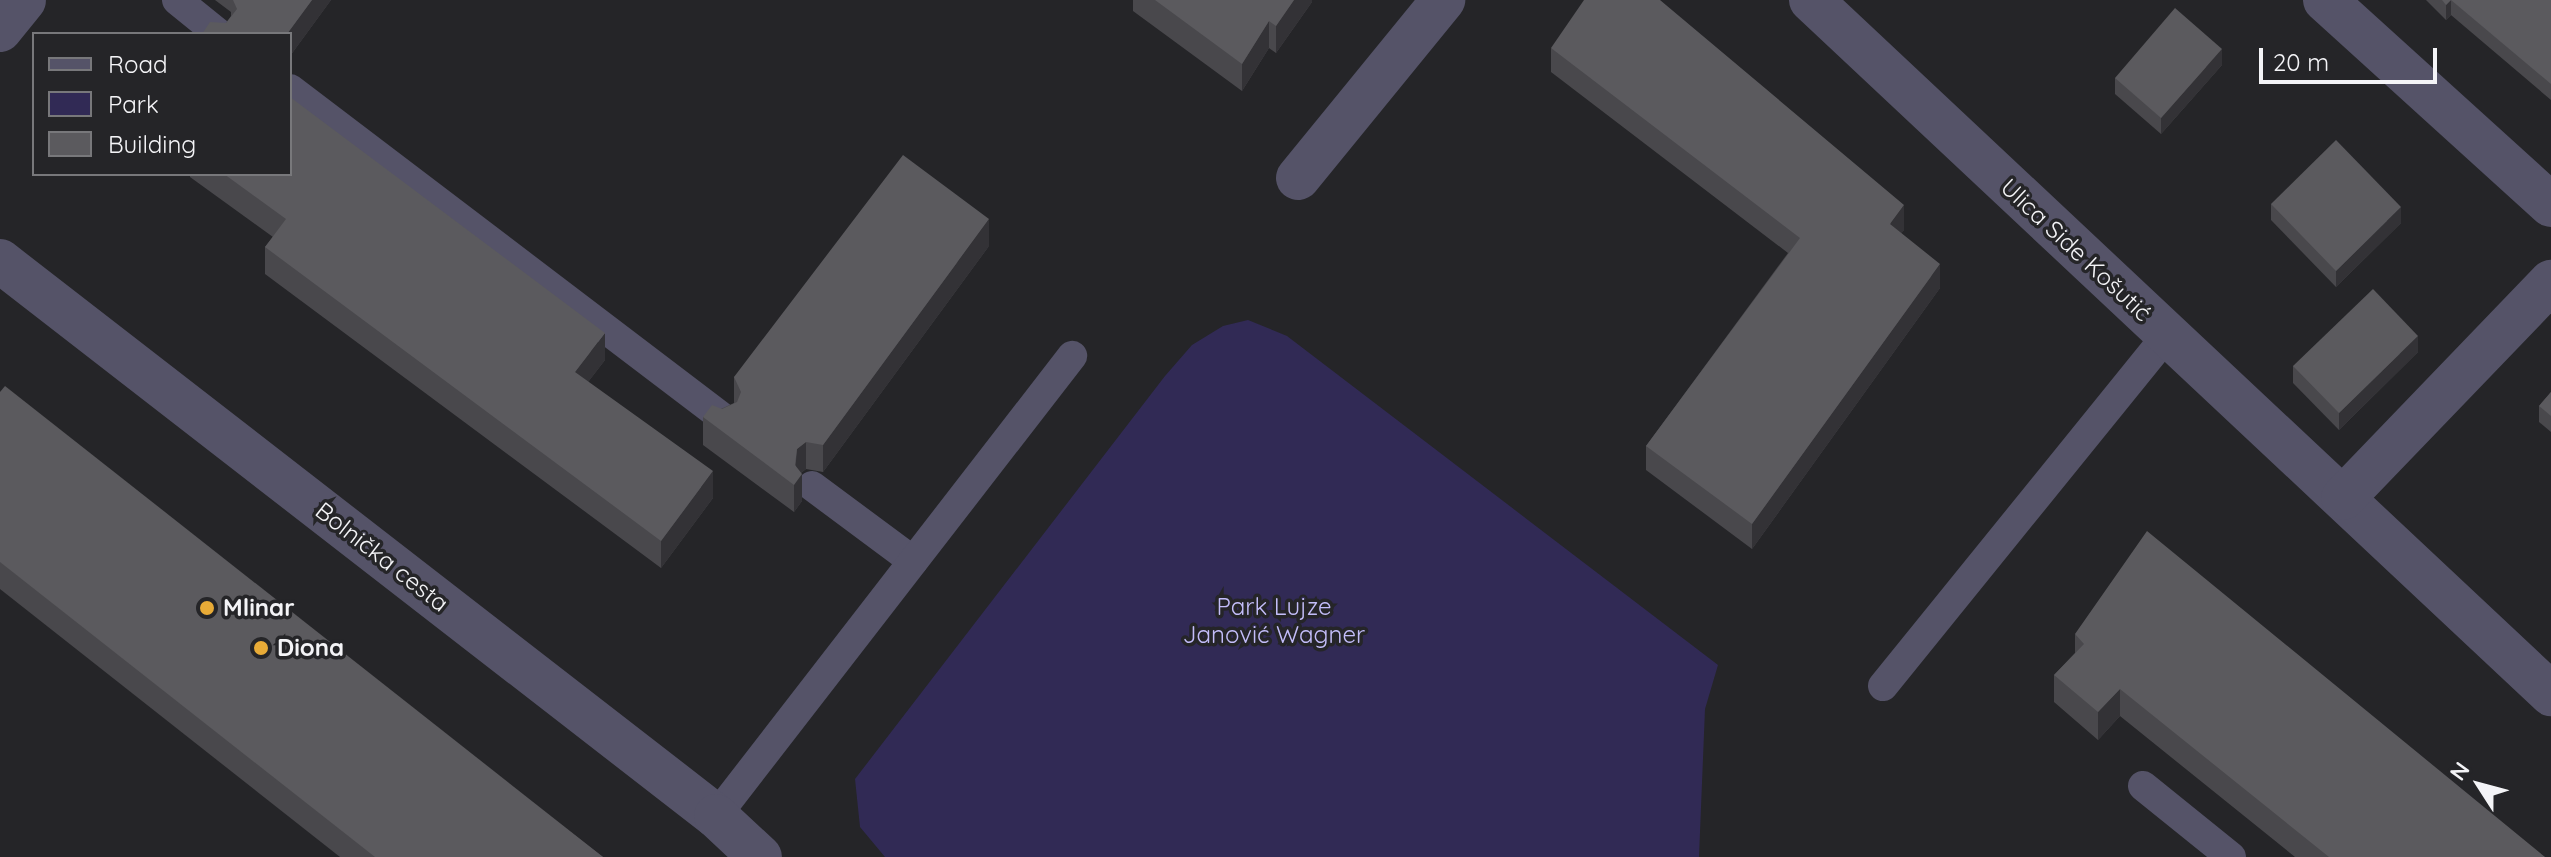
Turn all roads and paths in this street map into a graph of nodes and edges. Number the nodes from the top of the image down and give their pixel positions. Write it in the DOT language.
graph roads {
  1 [pos="24,0"];
  2 [pos="177,0"];
  3 [pos="1811,0"];
  4 [pos="2325,0"];
  5 [pos="1441,1"];
  6 [pos="0,30"];
  7 [pos="217,32"];
  8 [pos="292,91"];
  9 [pos="1298,178"];
  10 [pos="2551,205"];
  11 [pos="0,261"];
  12 [pos="2551,282"];
  13 [pos="2167,335"];
  14 [pos="1072,356"];
  15 [pos="723,418"];
  16 [pos="812,486"];
  17 [pos="2343,498"];
  18 [pos="913,561"];
  19 [pos="1883,686"];
  20 [pos="2551,694"];
  21 [pos="2143,786"];
  22 [pos="716,816"];
  23 [pos="760,857"];
  24 [pos="2231,857"];
  1 -- 6 [label="street"];
  2 -- 7 [label="lane"];
  3 -- 13 [label="street, Ulica Side Košutić"];
  4 -- 10 [label="street"];
  5 -- 9 [label="street"];
  8 -- 15 [label="lane"];
  11 -- 22 [label="street, Bolnička cesta"];
  12 -- 17 [label="street"];
  13 -- 17 [label="street, Ulica Side Košutić"];
  13 -- 19 [label="lane"];
  14 -- 18 [label="lane"];
  16 -- 18 [label="lane"];
  17 -- 20 [label="street, Ulica Side Košutić"];
  18 -- 22 [label="lane"];
  21 -- 24 [label="lane"];
  22 -- 23 [label="street, Bolnička cesta"];
}
